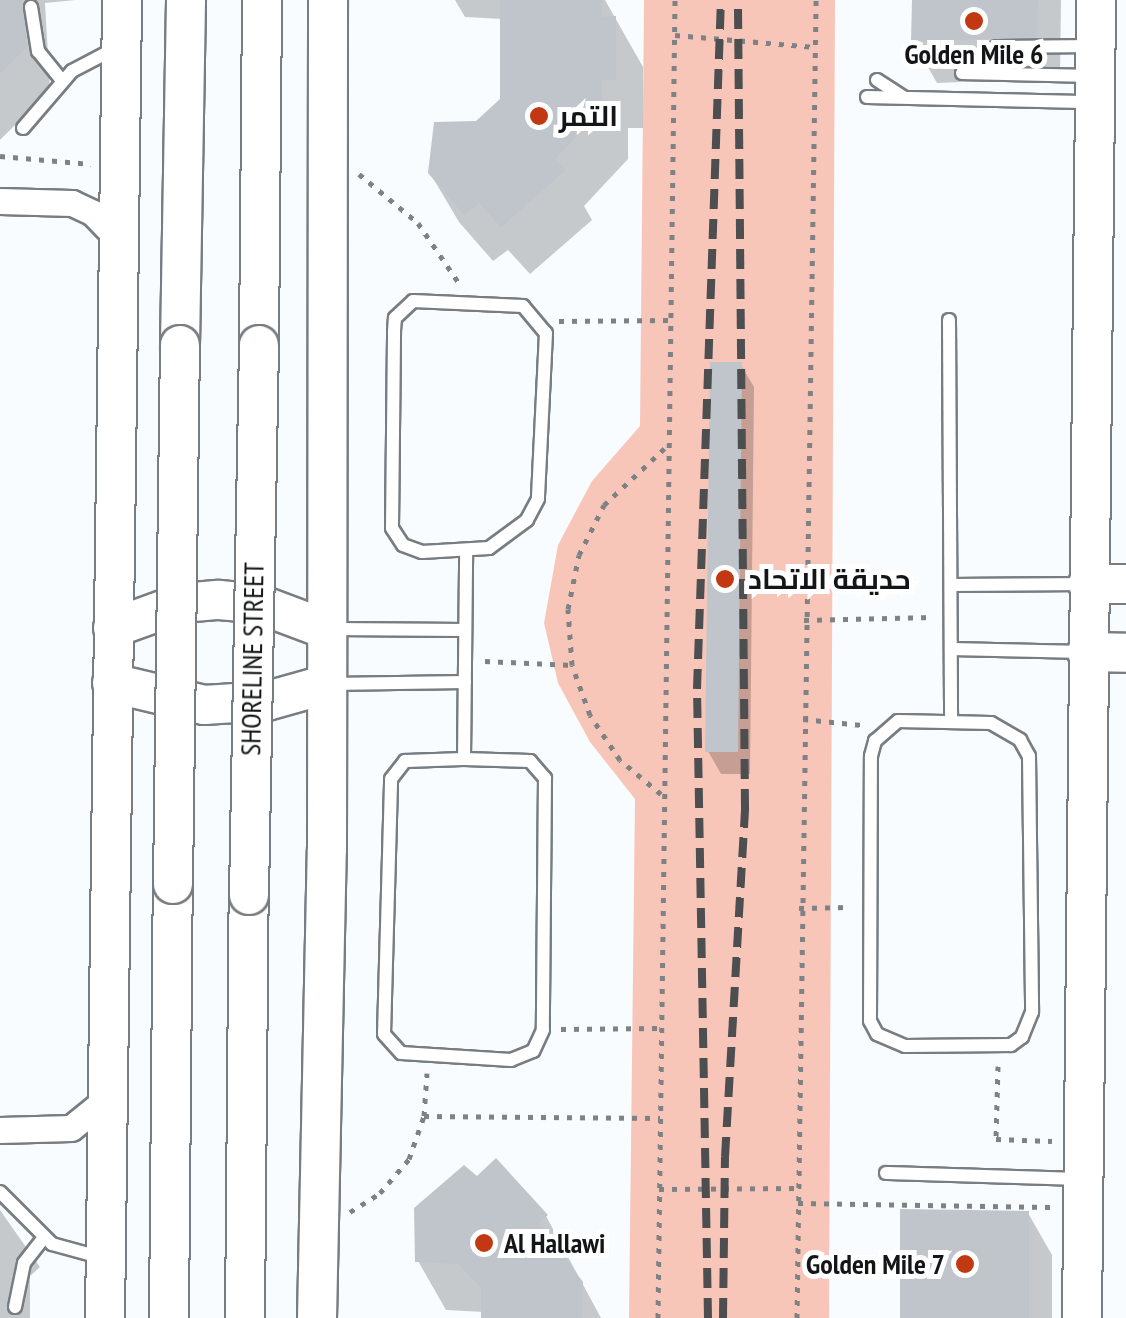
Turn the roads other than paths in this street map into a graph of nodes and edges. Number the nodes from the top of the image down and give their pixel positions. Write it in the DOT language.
graph roads {
  1 [pos="122,0"];
  2 [pos="186,0"];
  3 [pos="262,0"];
  4 [pos="328,0"];
  5 [pos="1096,0"];
  6 [pos="31,7"];
  7 [pos="122,46"];
  8 [pos="996,48"];
  9 [pos="962,73"];
  10 [pos="1095,75"];
  11 [pos="876,80"];
  12 [pos="62,82"];
  13 [pos="867,97"];
  14 [pos="904,98"];
  15 [pos="24,128"];
  16 [pos="0,201"];
  17 [pos="118,238"];
  18 [pos="949,320"];
  19 [pos="466,553"];
  20 [pos="1088,584"];
  21 [pos="1126,584"];
  22 [pos="951,585"];
  23 [pos="113,628"];
  24 [pos="326,629"];
  25 [pos="465,630"];
  26 [pos="951,648"];
  27 [pos="1087,652"];
  28 [pos="1126,653"];
  29 [pos="464,682"];
  30 [pos="112,683"];
  31 [pos="328,684"];
  32 [pos="951,722"];
  33 [pos="464,760"];
  34 [pos="108,1098"];
  35 [pos="0,1130"];
  36 [pos="886,1173"];
  37 [pos="1084,1176"];
  38 [pos="0,1192"];
  39 [pos="44,1237"];
  40 [pos="106,1259"];
  41 [pos="15,1308"];
  42 [pos="106,1318"];
  43 [pos="170,1318"];
  44 [pos="244,1318"];
  45 [pos="317,1318"];
  46 [pos="1082,1318"];
  1 -- 7 [label="street"];
  2 -- 43 [label="street, bridge"];
  3 -- 44 [label="street, SHORELINE STREET, bridge"];
  4 -- 24 [label="street"];
  5 -- 10 [label="street"];
  6 -- 12 [label="lane"];
  7 -- 12 [label="lane"];
  7 -- 17 [label="street"];
  8 -- 10 [label="lane"];
  9 -- 10 [label="lane"];
  10 -- 14 [label="lane"];
  10 -- 20 [label="street"];
  11 -- 14 [label="lane"];
  12 -- 15 [label="lane"];
  13 -- 14 [label="lane"];
  16 -- 17 [label="street"];
  17 -- 23 [label="street"];
  18 -- 22 [label="lane"];
  19 -- 19 [label="lane"];
  19 -- 25 [label="lane"];
  20 -- 21 [label="street"];
  20 -- 22 [label="lane"];
  20 -- 27 [label="street"];
  22 -- 26 [label="lane"];
  23 -- 24 [label="street"];
  23 -- 30 [label="street"];
  24 -- 25 [label="lane"];
  24 -- 31 [label="street"];
  25 -- 29 [label="lane"];
  26 -- 27 [label="lane"];
  26 -- 32 [label="lane"];
  27 -- 28 [label="street"];
  27 -- 37 [label="street"];
  29 -- 31 [label="lane"];
  29 -- 33 [label="lane"];
  30 -- 31 [label="street"];
  30 -- 34 [label="street"];
  31 -- 45 [label="street"];
  32 -- 32 [label="lane"];
  33 -- 33 [label="lane"];
  34 -- 35 [label="street"];
  34 -- 40 [label="street"];
  36 -- 37 [label="lane"];
  37 -- 46 [label="street"];
  38 -- 39 [label="lane"];
  39 -- 40 [label="lane"];
  39 -- 41 [label="lane"];
  40 -- 42 [label="street"];
}
